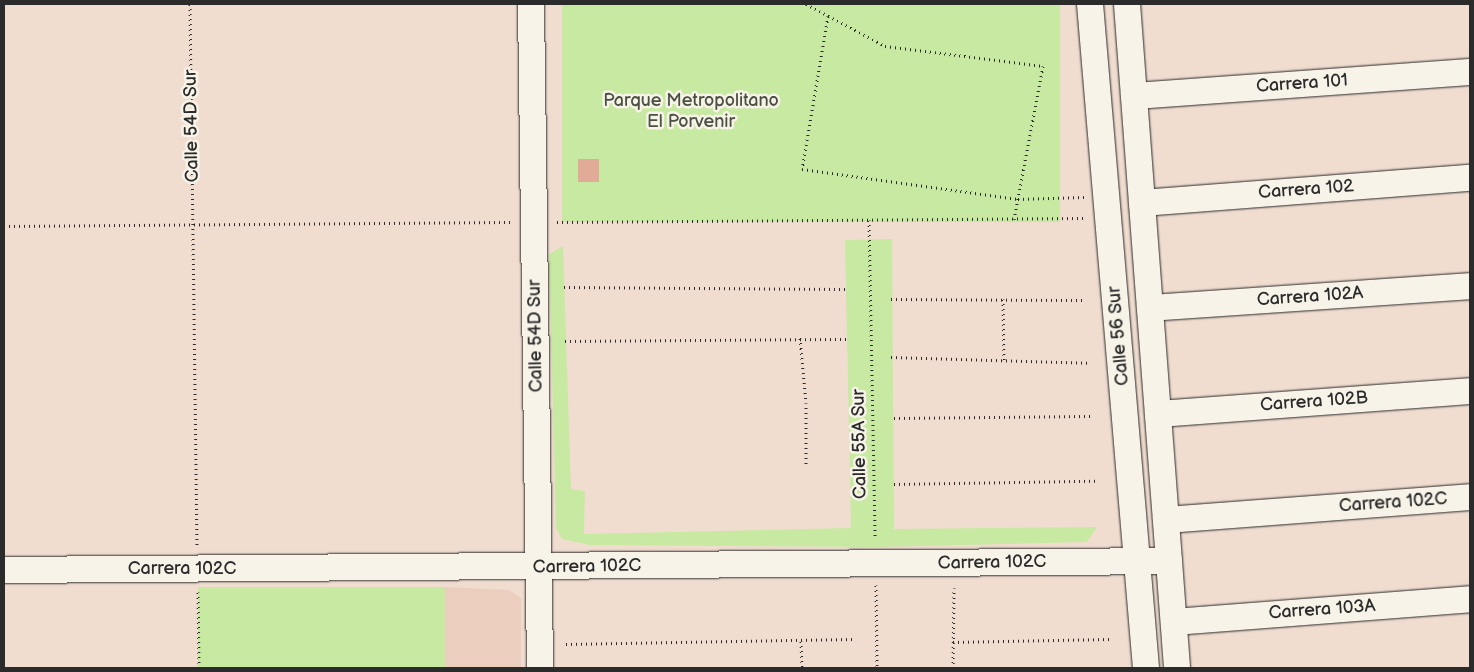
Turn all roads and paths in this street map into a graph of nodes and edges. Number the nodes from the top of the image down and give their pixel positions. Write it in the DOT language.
graph roads {
  1 [pos="190,4"];
  2 [pos="531,4"];
  3 [pos="806,4"];
  4 [pos="1090,4"];
  5 [pos="1127,4"];
  6 [pos="828,16"];
  7 [pos="1470,72"];
  8 [pos="1134,96"];
  9 [pos="1470,178"];
  10 [pos="1107,197"];
  11 [pos="1018,198"];
  12 [pos="1142,202"];
  13 [pos="1014,218"];
  14 [pos="869,220"];
  15 [pos="1470,286"];
  16 [pos="564,287"];
  17 [pos="845,289"];
  18 [pos="891,299"];
  19 [pos="1003,299"];
  20 [pos="1085,300"];
  21 [pos="1150,308"];
  22 [pos="800,338"];
  23 [pos="846,338"];
  24 [pos="566,341"];
  25 [pos="891,358"];
  26 [pos="1004,360"];
  27 [pos="1088,362"];
  28 [pos="1470,391"];
  29 [pos="1158,414"];
  30 [pos="1091,416"];
  31 [pos="894,418"];
  32 [pos="806,466"];
  33 [pos="1095,481"];
  34 [pos="894,484"];
  35 [pos="1470,497"];
  36 [pos="1166,520"];
  37 [pos="1138,561"];
  38 [pos="1169,561"];
  39 [pos="876,564"];
  40 [pos="540,567"];
  41 [pos="197,569"];
  42 [pos="4,570"];
  43 [pos="954,588"];
  44 [pos="1470,599"];
  45 [pos="1174,622"];
  46 [pos="855,639"];
  47 [pos="1111,639"];
  48 [pos="801,641"];
  49 [pos="953,642"];
  50 [pos="566,644"];
  51 [pos="199,668"];
  52 [pos="540,668"];
  53 [pos="802,668"];
  54 [pos="877,668"];
  55 [pos="954,668"];
  56 [pos="1146,668"];
  57 [pos="1177,668"];
  1 -- 41 [label="path, Calle 54D Sur"];
  2 -- 40 [label="street, Calle 54D Sur"];
  3 -- 6 [label="path"];
  4 -- 10 [label="street, Calle 56 Sur"];
  5 -- 8 [label="street, Calle 56 Sur"];
  6 -- 11 [label="path"];
  6 -- 11 [label="path"];
  7 -- 8 [label="street, Carrera 101"];
  8 -- 12 [label="street, Calle 56 Sur"];
  9 -- 12 [label="street, Carrera 102"];
  10 -- 11 [label="path"];
  10 -- 37 [label="street, Calle 56 Sur"];
  11 -- 13 [label="path"];
  12 -- 21 [label="street, Calle 56 Sur"];
  14 -- 39 [label="path, Calle 55A Sur"];
  15 -- 21 [label="street, Carrera 102A"];
  16 -- 17 [label="path"];
  18 -- 19 [label="path"];
  19 -- 20 [label="path"];
  19 -- 26 [label="path"];
  21 -- 29 [label="street, Calle 56 Sur"];
  22 -- 23 [label="path"];
  22 -- 24 [label="path"];
  22 -- 32 [label="path"];
  25 -- 26 [label="path"];
  26 -- 27 [label="path"];
  28 -- 29 [label="street, Carrera 102B"];
  29 -- 36 [label="street, Calle 56 Sur"];
  30 -- 31 [label="path"];
  33 -- 34 [label="path"];
  35 -- 36 [label="street, Carrera 102C"];
  36 -- 38 [label="street, Calle 56 Sur"];
  37 -- 38 [label="street, Carrera 102C"];
  37 -- 39 [label="street, Carrera 102C"];
  37 -- 56 [label="street, Calle 56 Sur"];
  38 -- 45 [label="street, Calle 56 Sur"];
  39 -- 40 [label="street, Carrera 102C"];
  39 -- 54 [label="path, Calle 55A Sur"];
  40 -- 41 [label="street, Carrera 102C"];
  40 -- 52 [label="street, Calle 54D Sur"];
  41 -- 42 [label="street, Carrera 102C"];
  41 -- 51 [label="path, Calle 54D Sur"];
  43 -- 49 [label="path"];
  44 -- 45 [label="street, Carrera 103A"];
  45 -- 57 [label="street, Calle 56 Sur"];
  46 -- 48 [label="path"];
  47 -- 49 [label="path"];
  48 -- 50 [label="path"];
  48 -- 53 [label="path"];
  49 -- 55 [label="path"];
}
